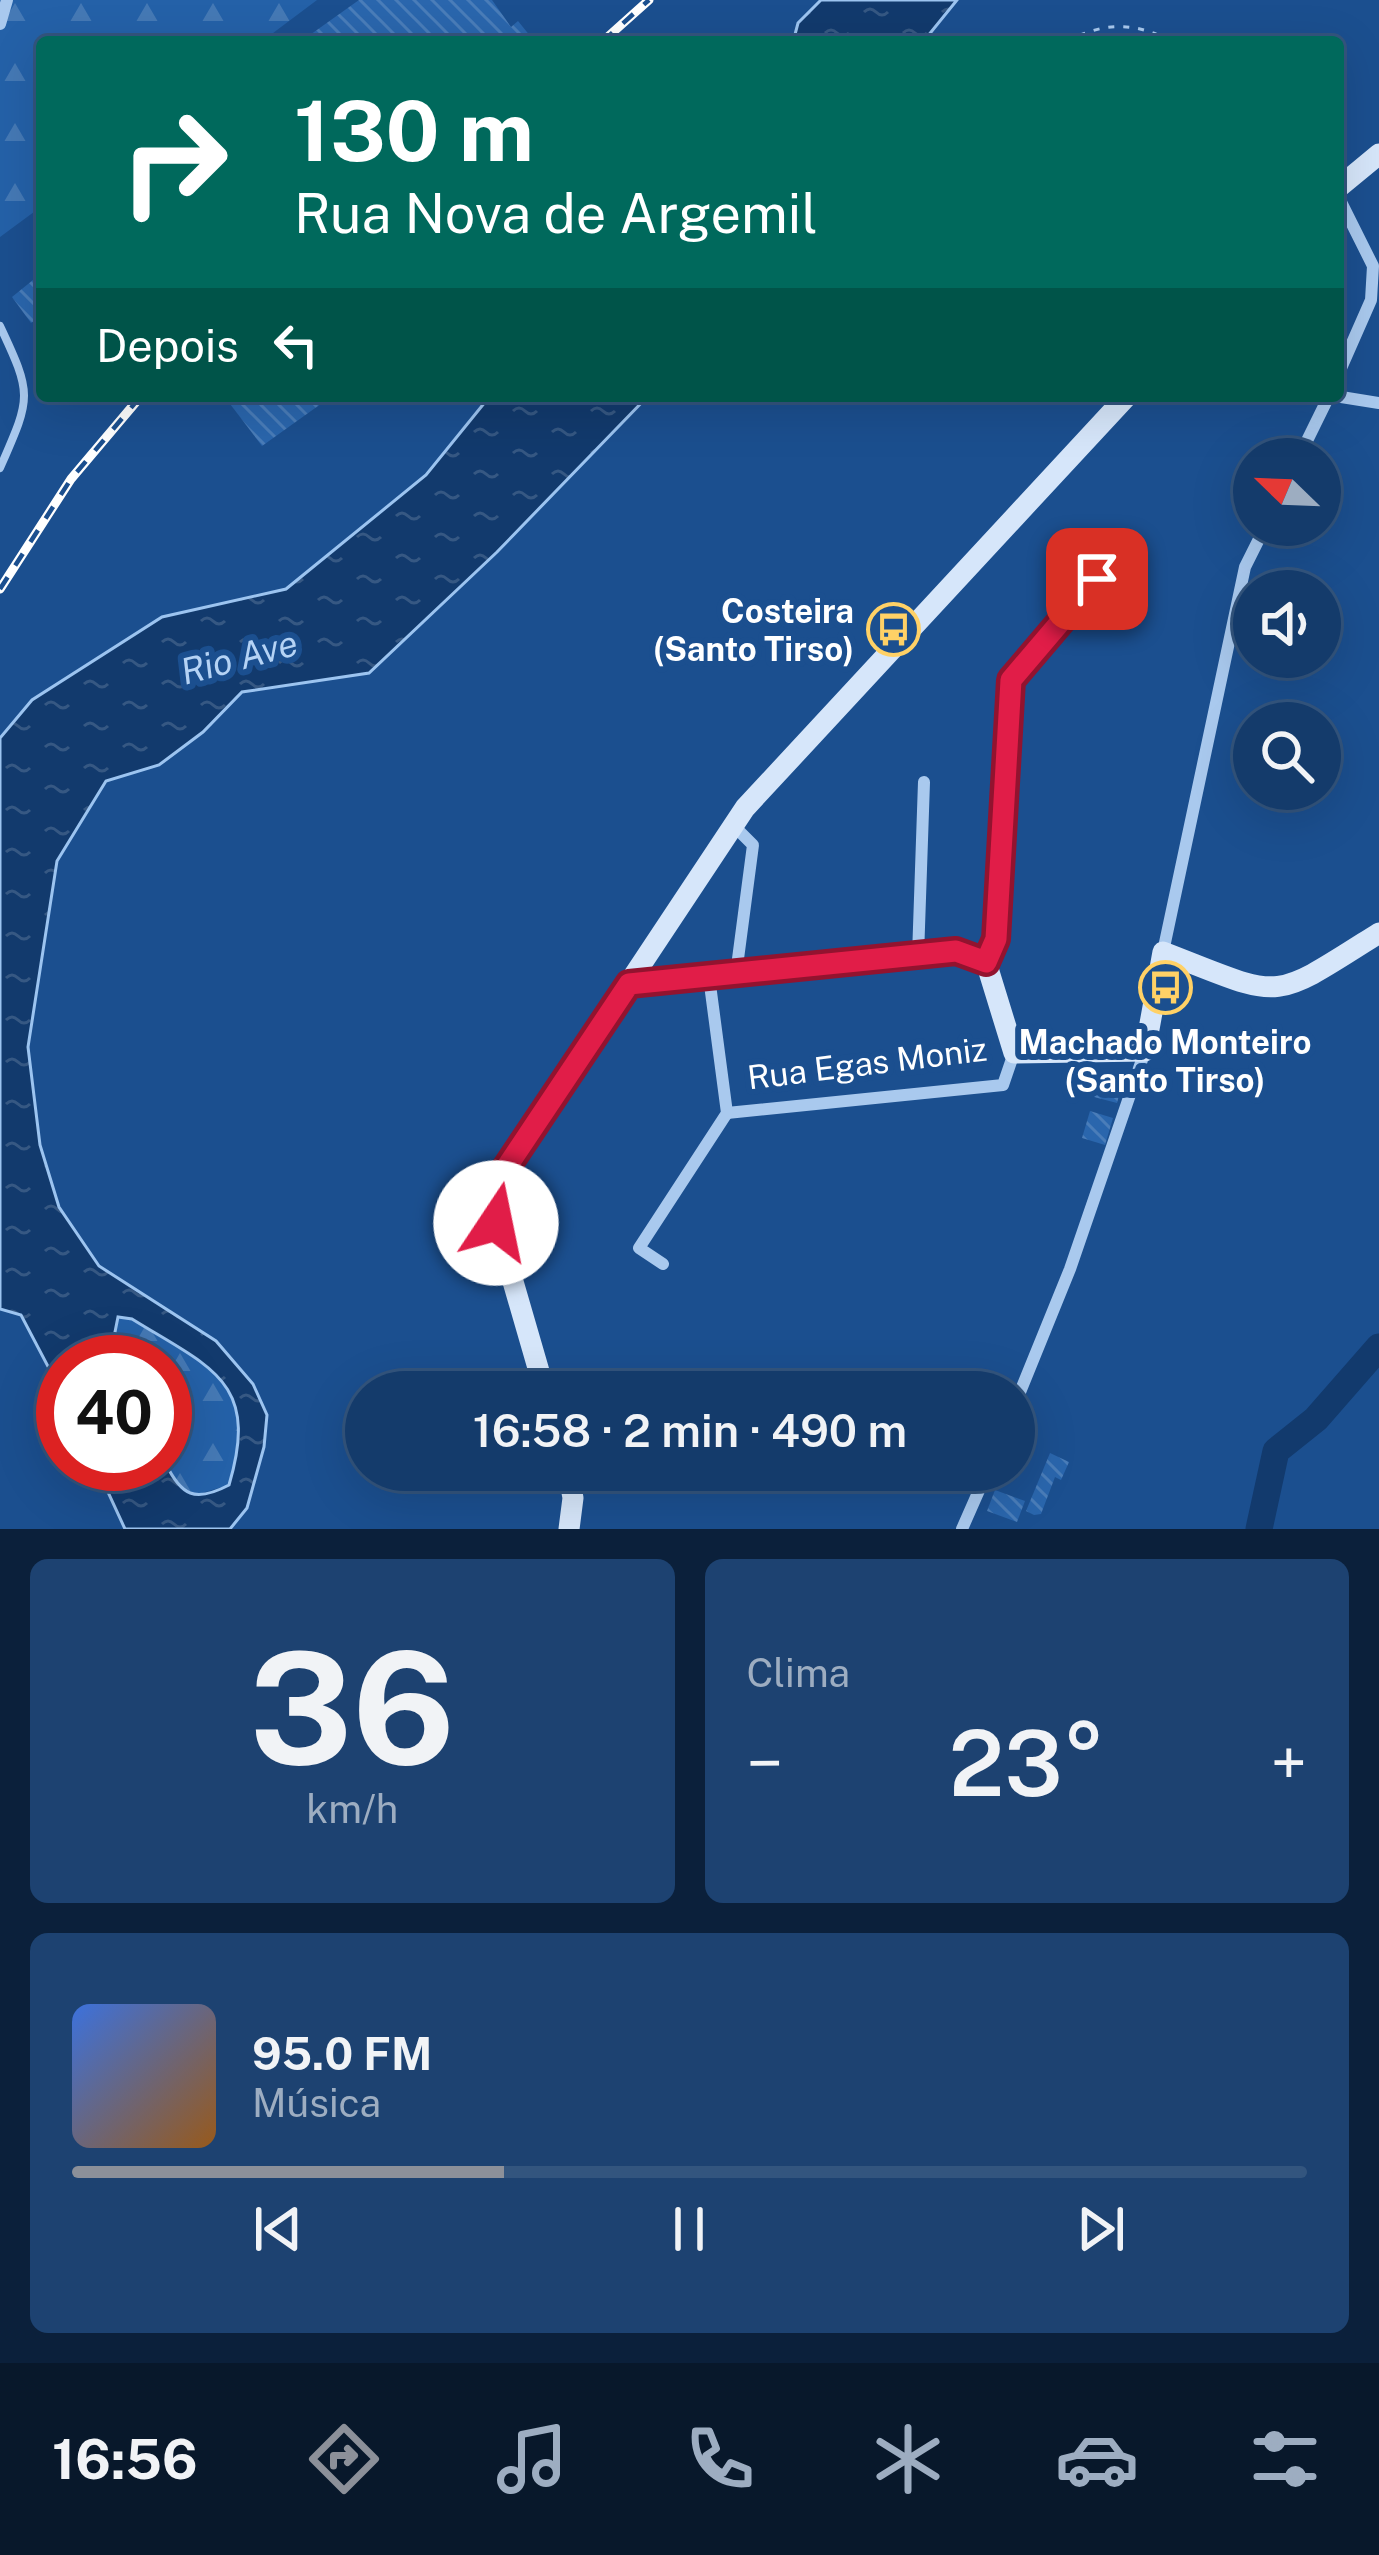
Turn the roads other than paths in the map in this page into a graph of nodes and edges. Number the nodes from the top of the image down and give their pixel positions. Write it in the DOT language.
graph roads {
  1 [pos="7,0"];
  2 [pos="0,23"];
  3 [pos="1379,154"];
  4 [pos="1344,186"];
  5 [pos="1344,205"];
  6 [pos="0,326"];
  7 [pos="1344,361"];
  8 [pos="1344,398"];
  9 [pos="1122,402"];
  10 [pos="1329,402"];
  11 [pos="1379,403"];
  12 [pos="1309,438"];
  13 [pos="0,468"];
  14 [pos="1126,546"];
  15 [pos="1256,546"];
  16 [pos="924,782"];
  17 [pos="733,826"];
  18 [pos="1379,933"];
  19 [pos="1163,952"];
  20 [pos="918,956"];
  21 [pos="986,962"];
  22 [pos="736,974"];
  23 [pos="709,977"];
  24 [pos="629,984"];
  25 [pos="1145,1051"];
  26 [pos="1014,1053"];
  27 [pos="727,1113"];
  28 [pos="663,1264"];
  29 [pos="539,1371"];
  30 [pos="1029,1371"];
  31 [pos="572,1491"];
  32 [pos="979,1491"];
  33 [pos="568,1529"];
  34 [pos="962,1529"];
  1 -- 2 [label="street"];
  3 -- 4 [label="street"];
  5 -- 7 [label="street"];
  6 -- 13 [label="lane"];
  8 -- 11 [label="street"];
  9 -- 17 [label="street"];
  10 -- 12 [label="street"];
  14 -- 21 [label="street, Rua Egas Moniz"];
  15 -- 19 [label="street"];
  16 -- 20 [label="street"];
  17 -- 22 [label="street"];
  17 -- 24 [label="street"];
  18 -- 19 [label="street"];
  19 -- 25 [label="street"];
  20 -- 21 [label="street"];
  20 -- 22 [label="street"];
  21 -- 26 [label="street, Rua Egas Moniz"];
  22 -- 23 [label="street"];
  23 -- 24 [label="street"];
  23 -- 27 [label="street"];
  24 -- 29 [label="street"];
  25 -- 26 [label="street"];
  25 -- 30 [label="street"];
  26 -- 27 [label="street, Rua Egas Moniz"];
  27 -- 28 [label="street"];
  31 -- 33 [label="street"];
  32 -- 34 [label="street"];
}
